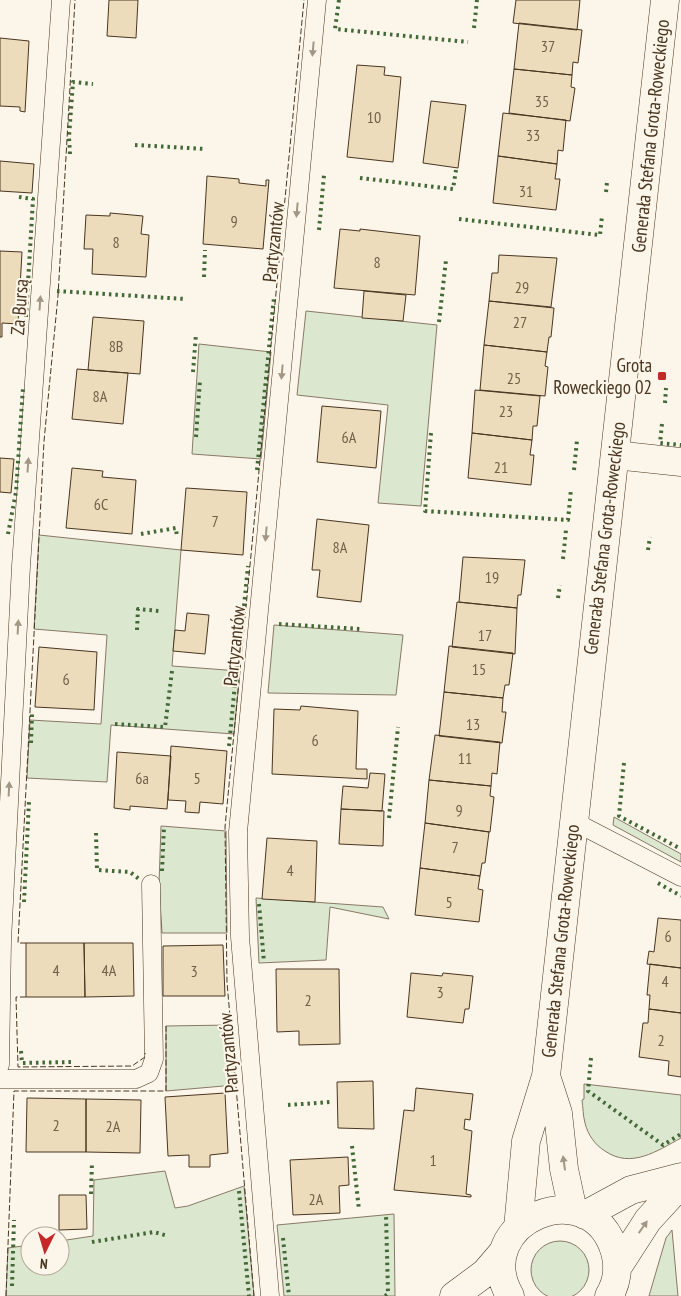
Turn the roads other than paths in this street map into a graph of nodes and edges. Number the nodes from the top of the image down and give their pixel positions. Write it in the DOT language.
graph roads {
  1 [pos="61,0"];
  2 [pos="317,0"];
  3 [pos="665,0"];
  4 [pos="615,454"];
  5 [pos="681,462"];
  6 [pos="573,821"];
  7 [pos="681,877"];
  8 [pos="151,884"];
  9 [pos="0,1065"];
  10 [pos="546,1076"];
  11 [pos="0,1079"];
  12 [pos="681,1177"];
  13 [pos="681,1184"];
  14 [pos="579,1213"];
  15 [pos="518,1228"];
  16 [pos="503,1252"];
  17 [pos="617,1268"];
  18 [pos="270,1296"];
  19 [pos="454,1296"];
  20 [pos="510,1296"];
  21 [pos="609,1296"];
  9 -- 1 [label="lane, Za Bursą, one-way"];
  2 -- 18 [label="lane, Partyzantów, one-way"];
  3 -- 4 [label="street, Generała Stefana Grota-Roweckiego"];
  4 -- 5 [label="street"];
  4 -- 6 [label="street, Generała Stefana Grota-Roweckiego"];
  6 -- 7 [label="lane"];
  6 -- 10 [label="street, Generała Stefana Grota-Roweckiego"];
  8 -- 11 [label="lane"];
  14 -- 10 [label="street, one-way"];
  10 -- 15 [label="street"];
  12 -- 14 [label="street"];
  17 -- 13 [label="street, one-way"];
  14 -- 15 [label="street"];
  14 -- 17 [label="street"];
  15 -- 16 [label="street"];
  16 -- 19 [label="street"];
  16 -- 20 [label="street"];
  17 -- 21 [label="street"];
}
